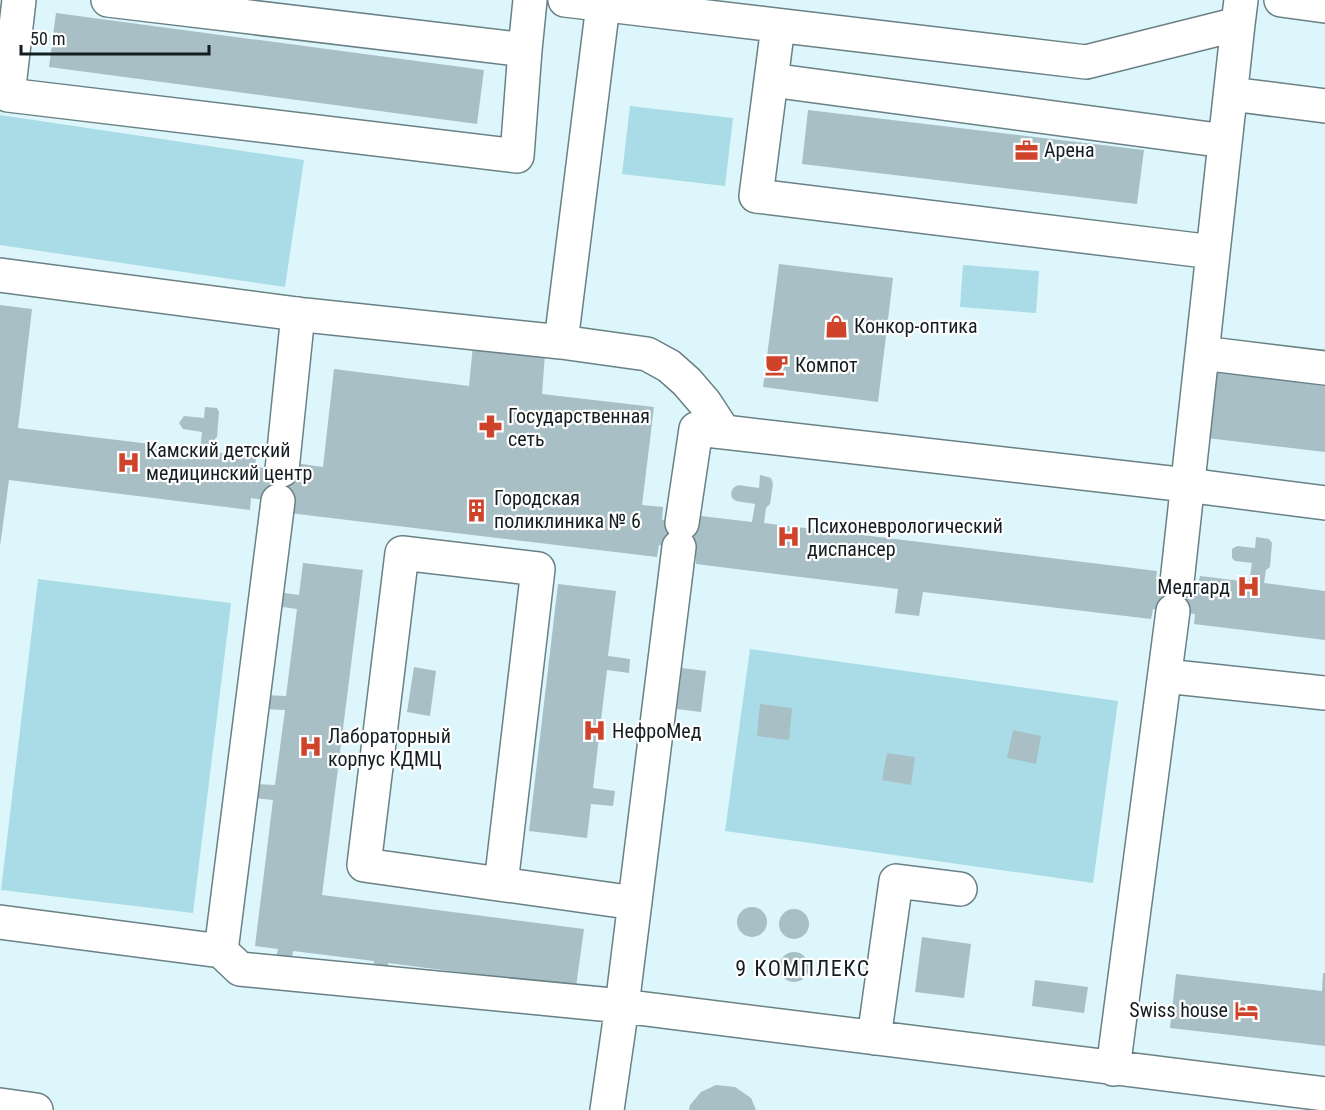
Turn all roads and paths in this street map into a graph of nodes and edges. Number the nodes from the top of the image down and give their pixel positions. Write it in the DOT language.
graph roads {
  1 [pos="108,0"];
  2 [pos="530,0"];
  3 [pos="565,0"];
  4 [pos="1281,0"];
  5 [pos="603,5"];
  6 [pos="1325,6"];
  7 [pos="1240,12"];
  8 [pos="12,13"];
  9 [pos="778,26"];
  10 [pos="525,50"];
  11 [pos="771,80"];
  12 [pos="1231,94"];
  13 [pos="1325,106"];
  14 [pos="1226,141"];
  15 [pos="1213,252"];
  16 [pos="0,275"];
  17 [pos="298,314"];
  18 [pos="561,342"];
  19 [pos="1202,353"];
  20 [pos="1325,368"];
  21 [pos="724,432"];
  22 [pos="1187,485"];
  23 [pos="1325,503"];
  24 [pos="1165,676"];
  25 [pos="1325,693"];
  26 [pos="501,884"];
  27 [pos="960,889"];
  28 [pos="635,903"];
  29 [pos="0,922"];
  30 [pos="221,951"];
  31 [pos="622,1006"];
  32 [pos="874,1038"];
  33 [pos="1113,1069"];
  34 [pos="1325,1094"];
  35 [pos="0,1105"];
  36 [pos="36,1110"];
  37 [pos="607,1110"];
  1 -- 10 [label="street"];
  2 -- 10 [label="street"];
  3 -- 5 [label="street"];
  4 -- 6 [label="street"];
  5 -- 9 [label="street"];
  5 -- 18 [label="street"];
  7 -- 9 [label="street"];
  7 -- 12 [label="street"];
  8 -- 10 [label="street"];
  9 -- 11 [label="street"];
  11 -- 14 [label="street"];
  11 -- 15 [label="street"];
  12 -- 13 [label="street"];
  12 -- 14 [label="street"];
  14 -- 15 [label="street"];
  15 -- 19 [label="street"];
  16 -- 17 [label="street"];
  17 -- 18 [label="street"];
  17 -- 30 [label="street"];
  18 -- 21 [label="street"];
  19 -- 20 [label="street"];
  19 -- 22 [label="street"];
  21 -- 22 [label="street"];
  21 -- 28 [label="street"];
  22 -- 23 [label="street"];
  22 -- 24 [label="street"];
  24 -- 25 [label="street"];
  24 -- 33 [label="street"];
  26 -- 26 [label="street"];
  26 -- 28 [label="street"];
  27 -- 32 [label="street"];
  28 -- 31 [label="street"];
  29 -- 30 [label="street"];
  30 -- 31 [label="street"];
  31 -- 32 [label="street"];
  31 -- 37 [label="street"];
  32 -- 33 [label="street"];
  33 -- 34 [label="street"];
  35 -- 36 [label="street"];
}
